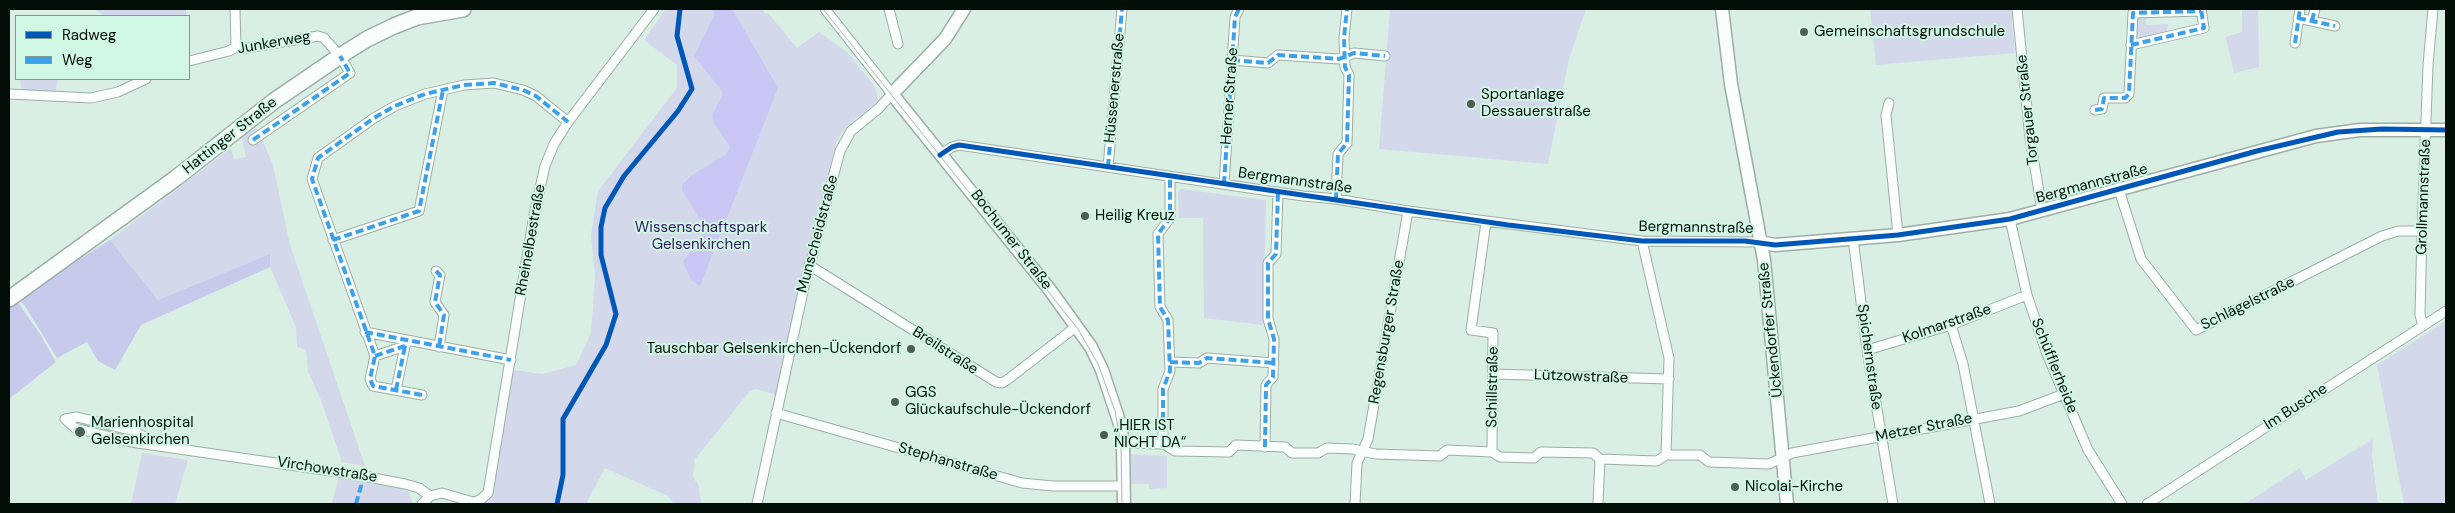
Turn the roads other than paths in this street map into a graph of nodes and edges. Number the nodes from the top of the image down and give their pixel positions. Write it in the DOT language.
graph roads {
  1 [pos="235,9"];
  2 [pos="463,9"];
  3 [pos="654,9"];
  4 [pos="825,9"];
  5 [pos="889,9"];
  6 [pos="964,9"];
  7 [pos="1122,9"];
  8 [pos="1239,9"];
  9 [pos="1347,9"];
  10 [pos="1722,9"];
  11 [pos="2017,9"];
  12 [pos="2314,9"];
  13 [pos="2433,9"];
  14 [pos="2201,10"];
  15 [pos="437,11"];
  16 [pos="2132,11"];
  17 [pos="419,13"];
  18 [pos="2299,14"];
  19 [pos="2312,21"];
  20 [pos="2335,26"];
  21 [pos="898,44"];
  22 [pos="2295,44"];
  23 [pos="2131,45"];
  24 [pos="236,47"];
  25 [pos="340,56"];
  26 [pos="1385,56"];
  27 [pos="1346,57"];
  28 [pos="1232,60"];
  29 [pos="190,61"];
  30 [pos="144,80"];
  31 [pos="442,90"];
  32 [pos="9,94"];
  33 [pos="892,94"];
  34 [pos="1889,103"];
  35 [pos="2095,110"];
  36 [pos="568,122"];
  37 [pos="2426,129"];
  38 [pos="2446,130"];
  39 [pos="253,140"];
  40 [pos="940,155"];
  41 [pos="1108,167"];
  42 [pos="1170,177"];
  43 [pos="1224,184"];
  44 [pos="2119,190"];
  45 [pos="1278,192"];
  46 [pos="1336,199"];
  47 [pos="2042,210"];
  48 [pos="1408,211"];
  49 [pos="2010,219"];
  50 [pos="1486,222"];
  51 [pos="2422,231"];
  52 [pos="1898,235"];
  53 [pos="1853,238"];
  54 [pos="333,240"];
  55 [pos="1642,241"];
  56 [pos="1760,242"];
  57 [pos="810,265"];
  58 [pos="436,270"];
  59 [pos="2027,295"];
  60 [pos="9,299"];
  61 [pos="2446,311"];
  62 [pos="1951,325"];
  63 [pos="1077,326"];
  64 [pos="2422,326"];
  65 [pos="365,332"];
  66 [pos="406,343"];
  67 [pos="439,347"];
  68 [pos="1867,350"];
  69 [pos="375,356"];
  70 [pos="511,360"];
  71 [pos="1170,362"];
  72 [pos="1274,363"];
  73 [pos="1493,374"];
  74 [pos="1669,379"];
  75 [pos="396,390"];
  76 [pos="2064,394"];
  77 [pos="422,395"];
  78 [pos="776,413"];
  79 [pos="1974,419"];
  80 [pos="1881,436"];
  81 [pos="1123,443"];
  82 [pos="1163,444"];
  83 [pos="1264,447"];
  84 [pos="164,448"];
  85 [pos="1361,451"];
  86 [pos="1492,452"];
  87 [pos="1666,455"];
  88 [pos="1783,456"];
  89 [pos="1600,459"];
  90 [pos="1124,486"];
  91 [pos="426,501"];
  92 [pos="482,502"];
  93 [pos="757,504"];
  94 [pos="1124,504"];
  95 [pos="1355,504"];
  96 [pos="1598,504"];
  97 [pos="1788,504"];
  98 [pos="1893,504"];
  99 [pos="1990,504"];
  100 [pos="2122,504"];
  101 [pos="2147,504"];
  1 -- 24 [label="street"];
  2 -- 15 [label="main road"];
  3 -- 36 [label="street, Rheinelbestraße"];
  4 -- 33 [label="street, Bochumer Straße"];
  5 -- 21 [label="street"];
  6 -- 33 [label="main road, Munscheidstraße"];
  7 -- 41 [label="street, Hüssenerstraße"];
  8 -- 28 [label="street, Herner Straße"];
  9 -- 27 [label="street"];
  10 -- 56 [label="main road, Ückendorfer Straße"];
  11 -- 47 [label="street, Torgauer Straße"];
  12 -- 19 [label="street"];
  13 -- 37 [label="street, Grollmannstraße"];
  14 -- 16 [label="street"];
  14 -- 23 [label="street"];
  15 -- 17 [label="main road"];
  16 -- 23 [label="street"];
  17 -- 25 [label="main road"];
  18 -- 19 [label="street"];
  18 -- 22 [label="street"];
  19 -- 20 [label="street"];
  23 -- 35 [label="street"];
  24 -- 25 [label="street, Junkerweg"];
  24 -- 29 [label="street, Junkerweg"];
  25 -- 39 [label="street, Hattinger Straße"];
  25 -- 60 [label="main road, Hattinger Straße"];
  26 -- 27 [label="street"];
  27 -- 28 [label="street"];
  27 -- 46 [label="street"];
  28 -- 43 [label="street, Herner Straße"];
  30 -- 32 [label="street"];
  31 -- 36 [label="street"];
  31 -- 54 [label="street"];
  31 -- 54 [label="street"];
  33 -- 40 [label="main road, Bochumer Straße"];
  33 -- 57 [label="street, Munscheidstraße"];
  34 -- 52 [label="street"];
  36 -- 70 [label="street, Rheinelbestraße"];
  37 -- 38 [label="main road, Bergmannstraße"];
  37 -- 44 [label="main road, Bergmannstraße"];
  37 -- 51 [label="street, Grollmannstraße"];
  40 -- 41 [label="street, Bergmannstraße"];
  40 -- 63 [label="main road, Bochumer Straße"];
  41 -- 42 [label="street, Bergmannstraße"];
  42 -- 43 [label="street, Bergmannstraße"];
  42 -- 71 [label="street"];
  43 -- 45 [label="street, Bergmannstraße"];
  44 -- 47 [label="main road, Bergmannstraße"];
  44 -- 51 [label="street, Schlägelstraße"];
  45 -- 46 [label="street, Bergmannstraße"];
  45 -- 72 [label="street"];
  46 -- 48 [label="street, Bergmannstraße"];
  47 -- 49 [label="main road, Bergmannstraße"];
  48 -- 50 [label="street, Bergmannstraße"];
  48 -- 85 [label="street, Regensburger Straße"];
  49 -- 52 [label="main road, Bergmannstraße"];
  49 -- 59 [label="street, Schüfflerheide"];
  50 -- 55 [label="street, Bergmannstraße"];
  50 -- 73 [label="street, Schillstraße"];
  51 -- 64 [label="street, Grollmannstraße"];
  52 -- 53 [label="main road, Bergmannstraße"];
  53 -- 56 [label="main road, Bergmannstraße"];
  53 -- 68 [label="street, Spichernstraße"];
  54 -- 65 [label="street"];
  55 -- 56 [label="street, Bergmannstraße"];
  55 -- 74 [label="street"];
  56 -- 88 [label="main road, Ückendorfer Straße"];
  57 -- 63 [label="street, Breilstraße"];
  57 -- 78 [label="street, Munscheidstraße"];
  58 -- 67 [label="street"];
  59 -- 62 [label="street, Kolmarstraße"];
  59 -- 76 [label="street, Schüfflerheide"];
  61 -- 64 [label="street, Im Busche"];
  62 -- 68 [label="street, Kolmarstraße"];
  62 -- 79 [label="street"];
  63 -- 81 [label="main road, Bochumer Straße"];
  64 -- 101 [label="street, Im Busche"];
  65 -- 66 [label="street"];
  65 -- 69 [label="street"];
  66 -- 67 [label="street"];
  66 -- 69 [label="street"];
  66 -- 75 [label="street"];
  67 -- 70 [label="street"];
  68 -- 80 [label="street, Spichernstraße"];
  69 -- 75 [label="street"];
  70 -- 92 [label="street, Rheinelbestraße"];
  71 -- 72 [label="street"];
  71 -- 82 [label="street"];
  72 -- 83 [label="street"];
  73 -- 74 [label="street, Lützowstraße"];
  73 -- 86 [label="street, Schillstraße"];
  74 -- 87 [label="street"];
  75 -- 77 [label="street"];
  76 -- 79 [label="street, Metzer Straße"];
  76 -- 100 [label="street, Schüfflerheide"];
  78 -- 90 [label="street, Stephanstraße"];
  78 -- 93 [label="street, Munscheidstraße"];
  79 -- 80 [label="street, Metzer Straße"];
  79 -- 99 [label="street"];
  80 -- 88 [label="street, Metzer Straße"];
  80 -- 98 [label="street, Spichernstraße"];
  81 -- 82 [label="street, Metzer Straße"];
  81 -- 90 [label="main road, Bochumer Straße"];
  82 -- 83 [label="street, Metzer Straße"];
  83 -- 85 [label="street, Metzer Straße"];
  84 -- 84 [label="street, Virchowstraße"];
  84 -- 91 [label="street, Virchowstraße"];
  85 -- 86 [label="street, Metzer Straße"];
  85 -- 95 [label="street, Regensburger Straße"];
  86 -- 89 [label="street, Metzer Straße"];
  87 -- 88 [label="street, Metzer Straße"];
  87 -- 89 [label="street, Metzer Straße"];
  88 -- 97 [label="main road, Ückendorfer Straße"];
  89 -- 96 [label="street"];
  90 -- 94 [label="main road, Bochumer Straße"];
  91 -- 92 [label="street, Virchowstraße"];
}
